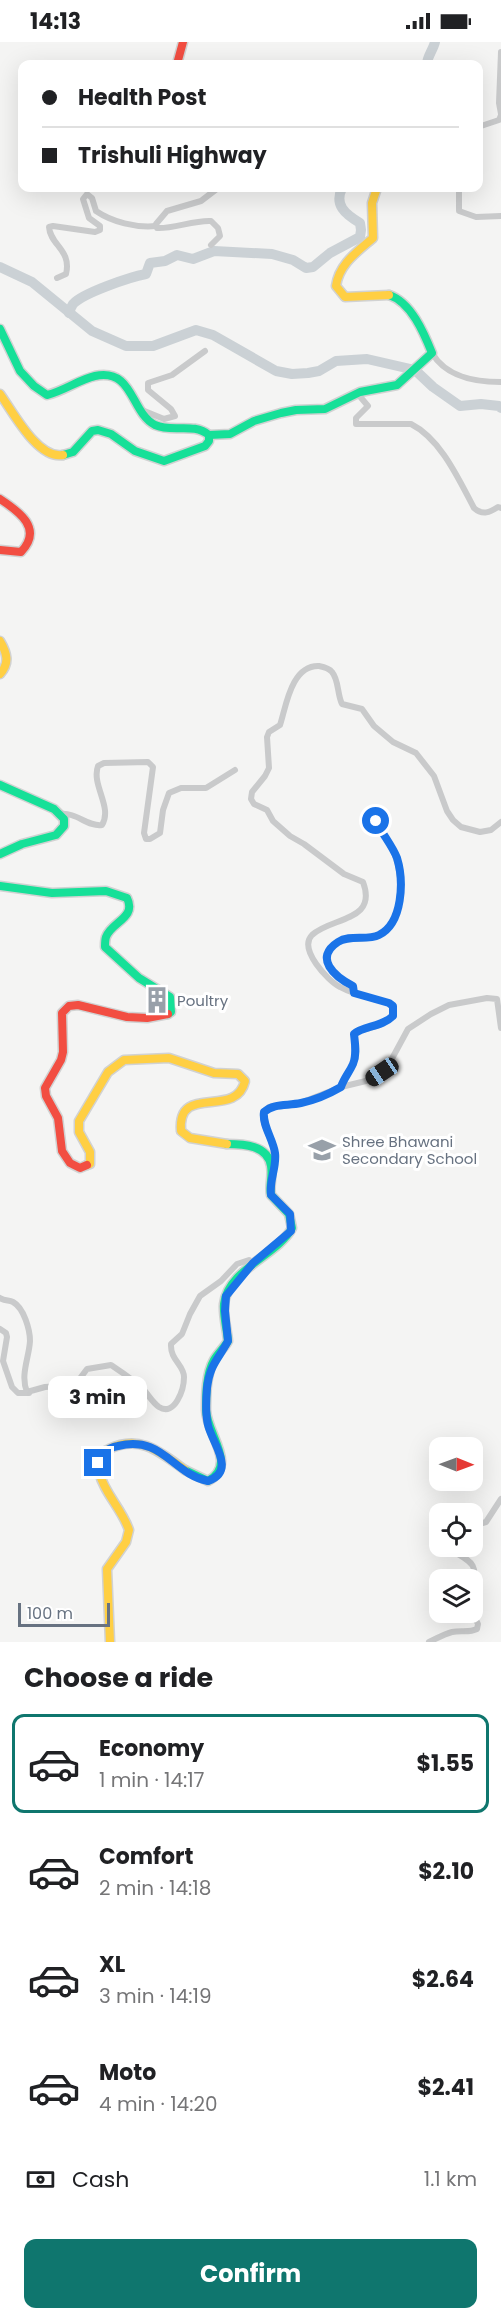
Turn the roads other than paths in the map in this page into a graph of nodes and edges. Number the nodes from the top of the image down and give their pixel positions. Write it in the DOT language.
graph roads {
  1 [pos="183,42"];
  2 [pos="501,52"];
  3 [pos="178,60"];
  4 [pos="501,115"];
  5 [pos="483,125"];
  6 [pos="88,192"];
  7 [pos="213,192"];
  8 [pos="376,192"];
  9 [pos="459,192"];
  10 [pos="90,195"];
  11 [pos="501,216"];
  12 [pos="156,226"];
  13 [pos="211,245"];
  14 [pos="57,278"];
  15 [pos="0,329"];
  16 [pos="205,351"];
  17 [pos="432,353"];
  18 [pos="501,382"];
  19 [pos="357,393"];
  20 [pos="0,394"];
  21 [pos="141,410"];
  22 [pos="209,435"];
  23 [pos="0,499"];
  24 [pos="501,508"];
  25 [pos="0,550"];
  26 [pos="0,641"];
  27 [pos="0,674"];
  28 [pos="235,770"];
  29 [pos="0,785"];
  30 [pos="60,814"];
  31 [pos="376,821"];
  32 [pos="501,822"];
  33 [pos="0,854"];
  34 [pos="0,886"];
  35 [pos="354,993"];
  36 [pos="501,1028"];
  37 [pos="341,1087"];
  38 [pos="272,1174"];
  39 [pos="253,1263"];
  40 [pos="0,1298"];
  41 [pos="0,1329"];
  42 [pos="30,1393"];
  43 [pos="501,1499"];
  44 [pos="483,1523"];
  45 [pos="462,1557"];
  46 [pos="475,1569"];
  47 [pos="478,1623"];
  48 [pos="110,1642"];
  49 [pos="429,1642"];
  1 -- 3 [label="street"];
  2 -- 4 [label="street"];
  4 -- 5 [label="street"];
  6 -- 10 [label="street"];
  7 -- 12 [label="street"];
  8 -- 17 [label="street"];
  9 -- 11 [label="street"];
  10 -- 12 [label="street"];
  10 -- 14 [label="street"];
  12 -- 13 [label="street"];
  15 -- 21 [label="street"];
  16 -- 21 [label="street"];
  17 -- 18 [label="street"];
  17 -- 19 [label="street"];
  19 -- 22 [label="street"];
  19 -- 24 [label="street"];
  20 -- 22 [label="street"];
  21 -- 22 [label="street"];
  23 -- 25 [label="street"];
  26 -- 27 [label="street"];
  28 -- 30 [label="street"];
  29 -- 30 [label="street"];
  30 -- 33 [label="street"];
  31 -- 35 [label="street"];
  32 -- 35 [label="street"];
  34 -- 38 [label="street"];
  35 -- 37 [label="street"];
  36 -- 37 [label="street"];
  37 -- 38 [label="street"];
  38 -- 39 [label="street"];
  39 -- 42 [label="street"];
  39 -- 48 [label="street"];
  40 -- 42 [label="street"];
  41 -- 42 [label="street"];
  43 -- 44 [label="street"];
  45 -- 46 [label="street"];
  47 -- 49 [label="street"];
}
